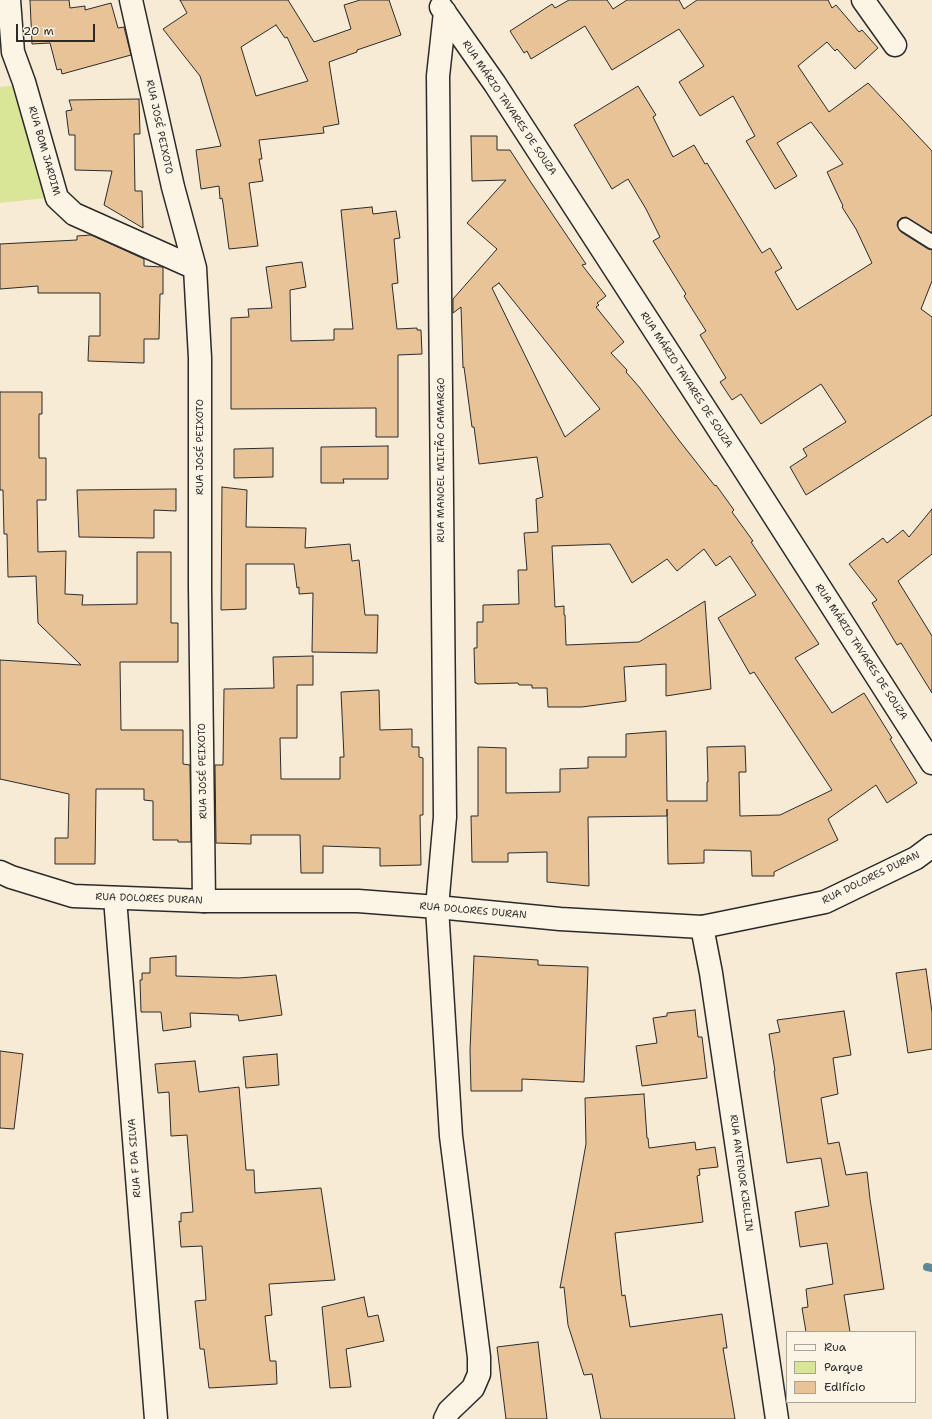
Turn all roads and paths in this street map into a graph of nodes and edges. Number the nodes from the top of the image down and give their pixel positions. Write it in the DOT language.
graph roads {
  1 [pos="9,0"];
  2 [pos="131,0"];
  3 [pos="863,0"];
  4 [pos="440,6"];
  5 [pos="895,45"];
  6 [pos="905,225"];
  7 [pos="932,242"];
  8 [pos="195,268"];
  9 [pos="932,762"];
  10 [pos="932,846"];
  11 [pos="0,872"];
  12 [pos="115,898"];
  13 [pos="204,901"];
  14 [pos="437,907"];
  15 [pos="702,927"];
  16 [pos="156,1419"];
  17 [pos="445,1419"];
  18 [pos="777,1419"];
  1 -- 8 [label="street, RUA BOM JARDIM"];
  2 -- 8 [label="street, RUA JOSÉ PEIXOTO"];
  3 -- 5 [label="street"];
  4 -- 9 [label="street, RUA MÁRIO TAVARES DE SOUZA"];
  4 -- 14 [label="street, RUA MANOEL MILTÃO CAMARGO"];
  6 -- 7 [label="lane"];
  8 -- 13 [label="street, RUA JOSÉ PEIXOTO"];
  10 -- 15 [label="street, RUA DOLORES DURAN"];
  11 -- 12 [label="street, RUA DOLORES DURAN"];
  12 -- 13 [label="street, RUA DOLORES DURAN"];
  12 -- 16 [label="street, RUA F DA SILVA"];
  13 -- 14 [label="street, RUA DOLORES DURAN"];
  14 -- 15 [label="street, RUA DOLORES DURAN"];
  14 -- 17 [label="street, RUA MANOEL MILTÃO CAMARGO"];
  15 -- 18 [label="street, RUA ANTENOR KJELLIN"];
}
